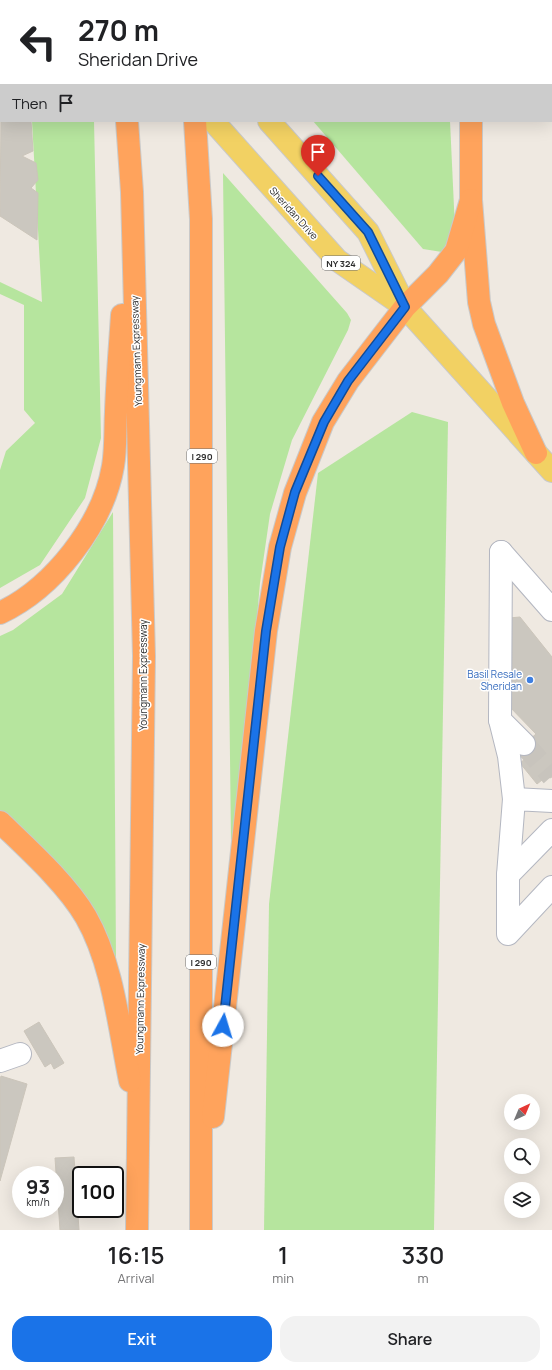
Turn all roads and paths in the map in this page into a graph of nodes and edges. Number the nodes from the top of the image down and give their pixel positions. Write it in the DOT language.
graph roads {
  1 [pos="127,122"];
  2 [pos="195,122"];
  3 [pos="214,122"];
  4 [pos="270,122"];
  5 [pos="471,122"];
  6 [pos="132,192"];
  7 [pos="471,200"];
  8 [pos="405,307"];
  9 [pos="536,453"];
  10 [pos="552,471"];
  11 [pos="552,610"];
  12 [pos="0,614"];
  13 [pos="500,720"];
  14 [pos="524,744"];
  15 [pos="514,799"];
  16 [pos="552,801"];
  17 [pos="0,822"];
  18 [pos="552,830"];
  19 [pos="508,875"];
  20 [pos="552,887"];
  21 [pos="20,1054"];
  22 [pos="0,1061"];
  23 [pos="138,1123"];
  24 [pos="137,1230"];
  25 [pos="201,1230"];
  1 -- 6 [label="highway, Youngmann Expressway"];
  2 -- 25 [label="highway, I 290"];
  3 -- 8 [label="main road, Sheridan Drive / NY 324"];
  4 -- 8 [label="main road, Sheridan Drive / NY 324"];
  5 -- 7 [label="highway"];
  6 -- 12 [label="highway"];
  6 -- 23 [label="highway, Youngmann Expressway"];
  7 -- 8 [label="highway"];
  7 -- 9 [label="highway"];
  8 -- 9 [label="main road, Sheridan Drive / NY 324"];
  8 -- 25 [label="highway"];
  9 -- 10 [label="main road, Sheridan Drive / NY 324"];
  11 -- 13 [label="street"];
  13 -- 14 [label="street"];
  13 -- 15 [label="street"];
  15 -- 16 [label="street"];
  15 -- 19 [label="street"];
  17 -- 23 [label="highway"];
  18 -- 19 [label="street"];
  19 -- 20 [label="street"];
  21 -- 22 [label="street"];
  23 -- 24 [label="highway, Youngmann Expressway"];
}
